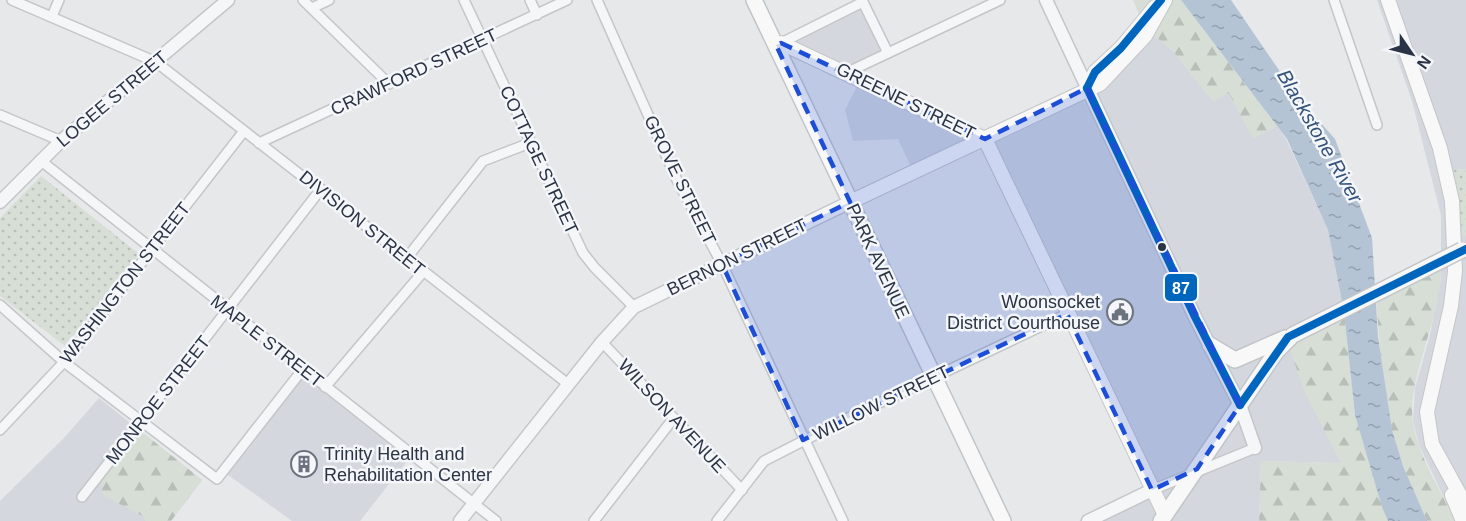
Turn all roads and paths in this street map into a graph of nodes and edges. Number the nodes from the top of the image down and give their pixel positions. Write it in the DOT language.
graph roads {
  1 [pos="12,0"];
  2 [pos="59,0"];
  3 [pos="228,0"];
  4 [pos="303,0"];
  5 [pos="328,0"];
  6 [pos="464,0"];
  7 [pos="530,0"];
  8 [pos="567,0"];
  9 [pos="597,0"];
  10 [pos="754,0"];
  11 [pos="1000,0"];
  12 [pos="1163,0"];
  13 [pos="1334,0"];
  14 [pos="1388,0"];
  15 [pos="862,1"];
  16 [pos="1048,1"];
  17 [pos="312,8"];
  18 [pos="537,15"];
  19 [pos="52,16"];
  20 [pos="483,40"];
  21 [pos="779,44"];
  22 [pos="888,53"];
  23 [pos="156,62"];
  24 [pos="848,72"];
  25 [pos="388,84"];
  26 [pos="1087,88"];
  27 [pos="0,115"];
  28 [pos="1377,125"];
  29 [pos="244,131"];
  30 [pos="985,139"];
  31 [pos="62,141"];
  32 [pos="260,143"];
  33 [pos="530,143"];
  34 [pos="40,160"];
  35 [pos="321,189"];
  36 [pos="0,202"];
  37 [pos="850,202"];
  38 [pos="1464,249"];
  39 [pos="152,250"];
  40 [pos="406,259"];
  41 [pos="722,264"];
  42 [pos="423,272"];
  43 [pos="0,305"];
  44 [pos="634,307"];
  45 [pos="229,310"];
  46 [pos="1067,314"];
  47 [pos="1290,336"];
  48 [pos="602,342"];
  49 [pos="1210,345"];
  50 [pos="63,362"];
  51 [pos="303,369"];
  52 [pos="933,377"];
  53 [pos="568,384"];
  54 [pos="326,387"];
  55 [pos="1240,405"];
  56 [pos="673,419"];
  57 [pos="142,421"];
  58 [pos="0,430"];
  59 [pos="804,440"];
  60 [pos="1255,448"];
  61 [pos="1437,454"];
  62 [pos="1197,469"];
  63 [pos="742,490"];
  64 [pos="1152,490"];
  65 [pos="82,497"];
  66 [pos="474,504"];
  67 [pos="1466,506"];
  68 [pos="1163,518"];
  69 [pos="460,521"];
  70 [pos="496,521"];
  71 [pos="594,521"];
  72 [pos="717,521"];
  73 [pos="843,521"];
  74 [pos="1004,521"];
  75 [pos="1088,521"];
  76 [pos="1463,521"];
  1 -- 19 [label="street, DIVISION STREET"];
  2 -- 19 [label="street"];
  3 -- 23 [label="street, LOGEE STREET"];
  4 -- 17 [label="street"];
  5 -- 17 [label="street"];
  6 -- 20 [label="street, COTTAGE STREET"];
  7 -- 18 [label="street"];
  8 -- 18 [label="street, CRAWFORD STREET"];
  9 -- 41 [label="street, GROVE STREET"];
  10 -- 21 [label="main road, PARK AVENUE"];
  11 -- 22 [label="street"];
  12 -- 26 [label="main road, BERNON STREET"];
  13 -- 28 [label="street"];
  14 -- 61 [label="main road"];
  15 -- 21 [label="street"];
  15 -- 22 [label="street"];
  16 -- 26 [label="street"];
  17 -- 25 [label="street"];
  18 -- 20 [label="street, CRAWFORD STREET"];
  19 -- 23 [label="street, DIVISION STREET"];
  20 -- 25 [label="street, CRAWFORD STREET"];
  20 -- 33 [label="street, COTTAGE STREET"];
  21 -- 24 [label="main road, GREENE STREET"];
  21 -- 37 [label="main road, PARK AVENUE"];
  22 -- 24 [label="street"];
  23 -- 29 [label="street, DIVISION STREET"];
  23 -- 31 [label="street, LOGEE STREET"];
  24 -- 30 [label="main road, GREENE STREET"];
  25 -- 32 [label="street, CRAWFORD STREET"];
  26 -- 30 [label="main road, BERNON STREET"];
  26 -- 49 [label="street"];
  27 -- 31 [label="street"];
  29 -- 32 [label="street, DIVISION STREET"];
  29 -- 39 [label="street, WASHINGTON STREET"];
  30 -- 37 [label="main road, BERNON STREET"];
  30 -- 46 [label="main road, GREENE STREET"];
  31 -- 34 [label="street, LOGEE STREET"];
  32 -- 35 [label="street, DIVISION STREET"];
  33 -- 40 [label="street"];
  33 -- 44 [label="street, COTTAGE STREET"];
  34 -- 36 [label="street, LOGEE STREET"];
  34 -- 39 [label="street, MAPLE STREET"];
  35 -- 40 [label="street, DIVISION STREET"];
  35 -- 45 [label="street, MONROE STREET"];
  37 -- 41 [label="street, BERNON STREET"];
  37 -- 52 [label="main road, PARK AVENUE"];
  38 -- 47 [label="main road, bridge"];
  39 -- 45 [label="street, MAPLE STREET"];
  39 -- 50 [label="street, WASHINGTON STREET"];
  40 -- 42 [label="street, DIVISION STREET"];
  41 -- 44 [label="street, BERNON STREET"];
  41 -- 59 [label="street, GROVE STREET"];
  42 -- 53 [label="street, DIVISION STREET"];
  42 -- 54 [label="street"];
  43 -- 50 [label="street"];
  44 -- 48 [label="street, BERNON STREET"];
  45 -- 51 [label="street, MAPLE STREET"];
  45 -- 57 [label="street, MONROE STREET"];
  46 -- 52 [label="street, WILLOW STREET"];
  46 -- 64 [label="main road, GREENE STREET"];
  47 -- 49 [label="main road"];
  47 -- 55 [label="main road"];
  48 -- 53 [label="street, BERNON STREET"];
  48 -- 56 [label="street, WILSON AVENUE"];
  49 -- 55 [label="street"];
  50 -- 57 [label="street"];
  50 -- 58 [label="street, WASHINGTON STREET"];
  51 -- 54 [label="street, MAPLE STREET"];
  51 -- 57 [label="street"];
  52 -- 59 [label="street, WILLOW STREET"];
  52 -- 74 [label="main road, PARK AVENUE"];
  53 -- 66 [label="street, BERNON STREET"];
  54 -- 66 [label="street, MAPLE STREET"];
  55 -- 60 [label="street"];
  55 -- 62 [label="main road"];
  56 -- 63 [label="street, WILSON AVENUE"];
  56 -- 71 [label="street"];
  57 -- 65 [label="street, MONROE STREET"];
  59 -- 63 [label="street, WILLOW STREET"];
  59 -- 73 [label="street, GROVE STREET"];
  60 -- 62 [label="street"];
  61 -- 67 [label="main road"];
  61 -- 76 [label="main road"];
  62 -- 64 [label="street"];
  62 -- 68 [label="main road"];
  63 -- 72 [label="street, WILLOW STREET"];
  64 -- 68 [label="main road, GREENE STREET"];
  64 -- 75 [label="street"];
  66 -- 69 [label="street, BERNON STREET"];
  66 -- 70 [label="street, MAPLE STREET"];
}
